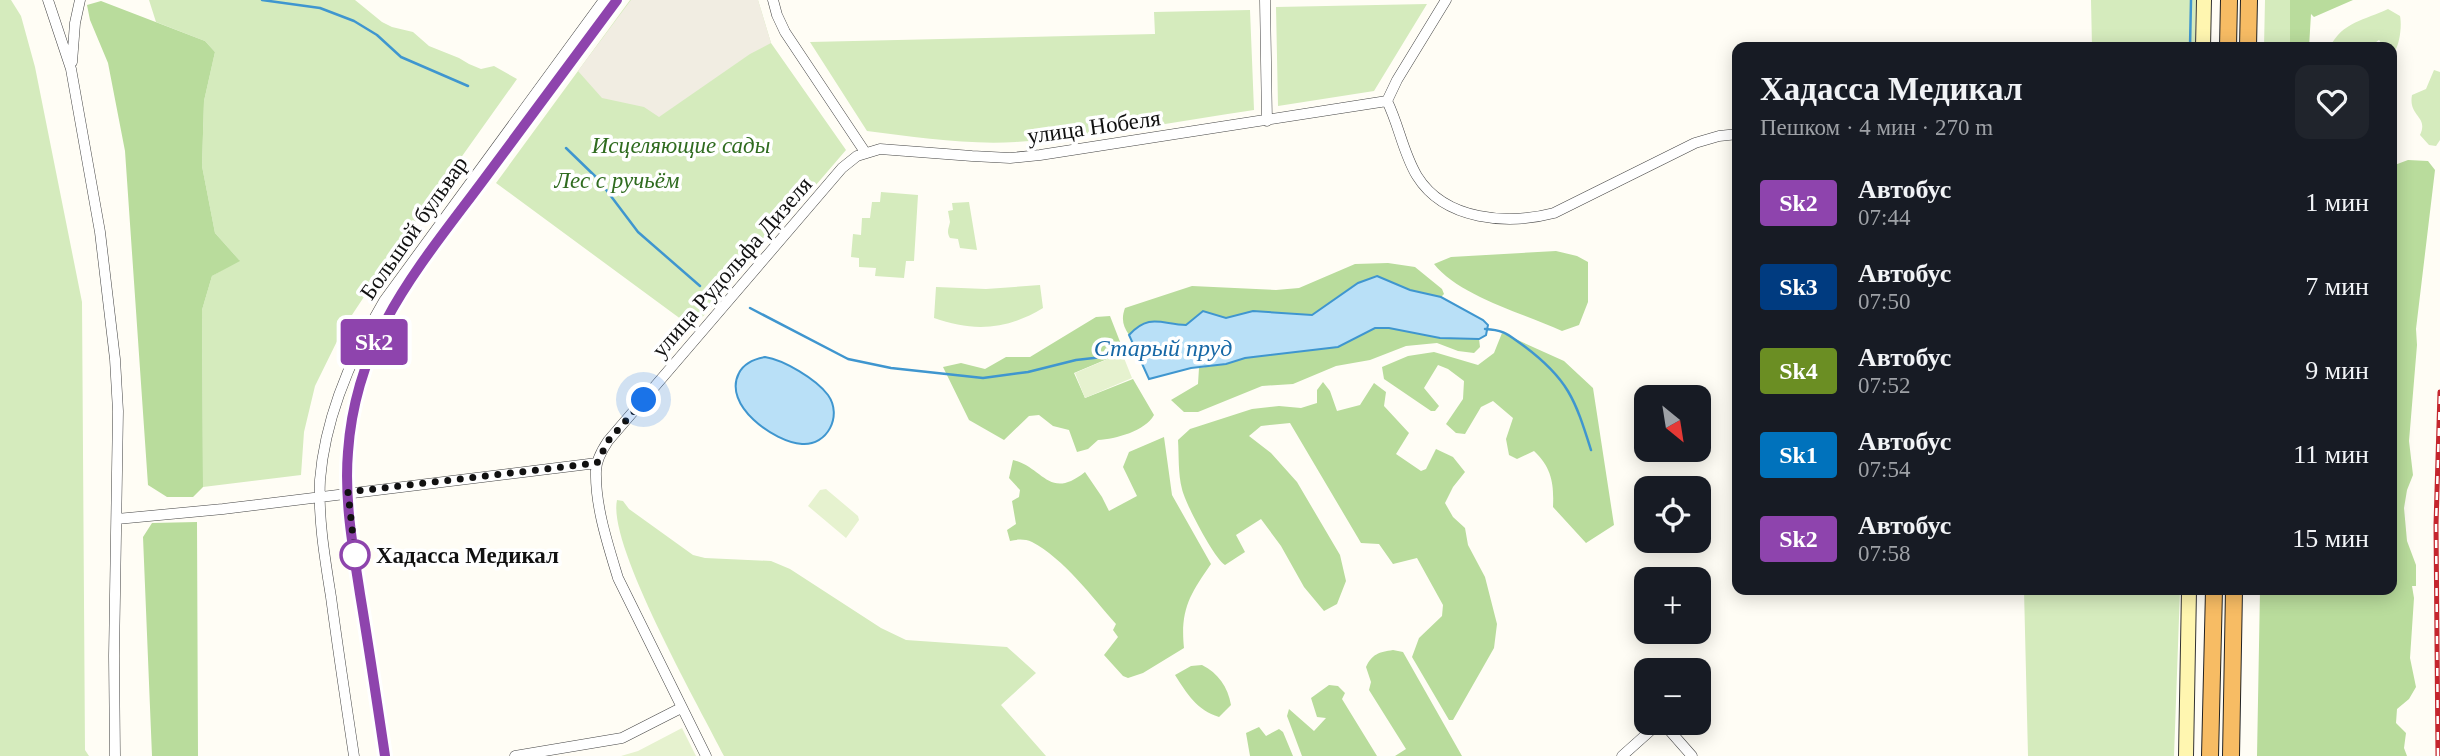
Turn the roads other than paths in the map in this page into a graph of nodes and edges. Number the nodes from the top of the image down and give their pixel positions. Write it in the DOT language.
graph roads {
  1 [pos="48,0"];
  2 [pos="80,0"];
  3 [pos="604,0"];
  4 [pos="617,0"];
  5 [pos="773,0"];
  6 [pos="1265,0"];
  7 [pos="1446,0"];
  8 [pos="2204,0"];
  9 [pos="2229,0"];
  10 [pos="2249,0"];
  11 [pos="2203,42"];
  12 [pos="2228,42"];
  13 [pos="2248,42"];
  14 [pos="71,69"];
  15 [pos="1387,101"];
  16 [pos="1267,121"];
  17 [pos="1732,135"];
  18 [pos="865,152"];
  19 [pos="597,463"];
  20 [pos="348,492"];
  21 [pos="320,496"];
  22 [pos="117,519"];
  23 [pos="2189,595"];
  24 [pos="2214,595"];
  25 [pos="2234,595"];
  26 [pos="681,708"];
  27 [pos="1647,735"];
  28 [pos="1672,735"];
  29 [pos="115,756"];
  30 [pos="354,756"];
  31 [pos="385,756"];
  32 [pos="515,756"];
  33 [pos="706,756"];
  34 [pos="1622,756"];
  35 [pos="1692,756"];
  36 [pos="2186,756"];
  37 [pos="2210,756"];
  38 [pos="2231,756"];
  1 -- 14 [label="street"];
  2 -- 14 [label="street"];
  3 -- 21 [label="street, Большой бульвар"];
  4 -- 20 [label="street, Большой бульвар"];
  5 -- 18 [label="street"];
  6 -- 16 [label="street"];
  7 -- 15 [label="street"];
  8 -- 11 [label="main road"];
  9 -- 12 [label="highway"];
  10 -- 13 [label="highway"];
  14 -- 22 [label="street"];
  15 -- 16 [label="street, улица Нобеля"];
  15 -- 17 [label="street"];
  16 -- 18 [label="street, улица Нобеля"];
  18 -- 19 [label="street, улица Рудольфа Дизеля"];
  19 -- 20 [label="street"];
  19 -- 26 [label="street"];
  20 -- 21 [label="street"];
  20 -- 31 [label="street, Большой бульвар"];
  21 -- 22 [label="street"];
  21 -- 30 [label="street, Большой бульвар"];
  22 -- 29 [label="street"];
  23 -- 36 [label="main road"];
  24 -- 37 [label="highway"];
  25 -- 38 [label="highway"];
  26 -- 32 [label="street"];
  26 -- 33 [label="street"];
  27 -- 34 [label="street"];
  28 -- 35 [label="street"];
}
